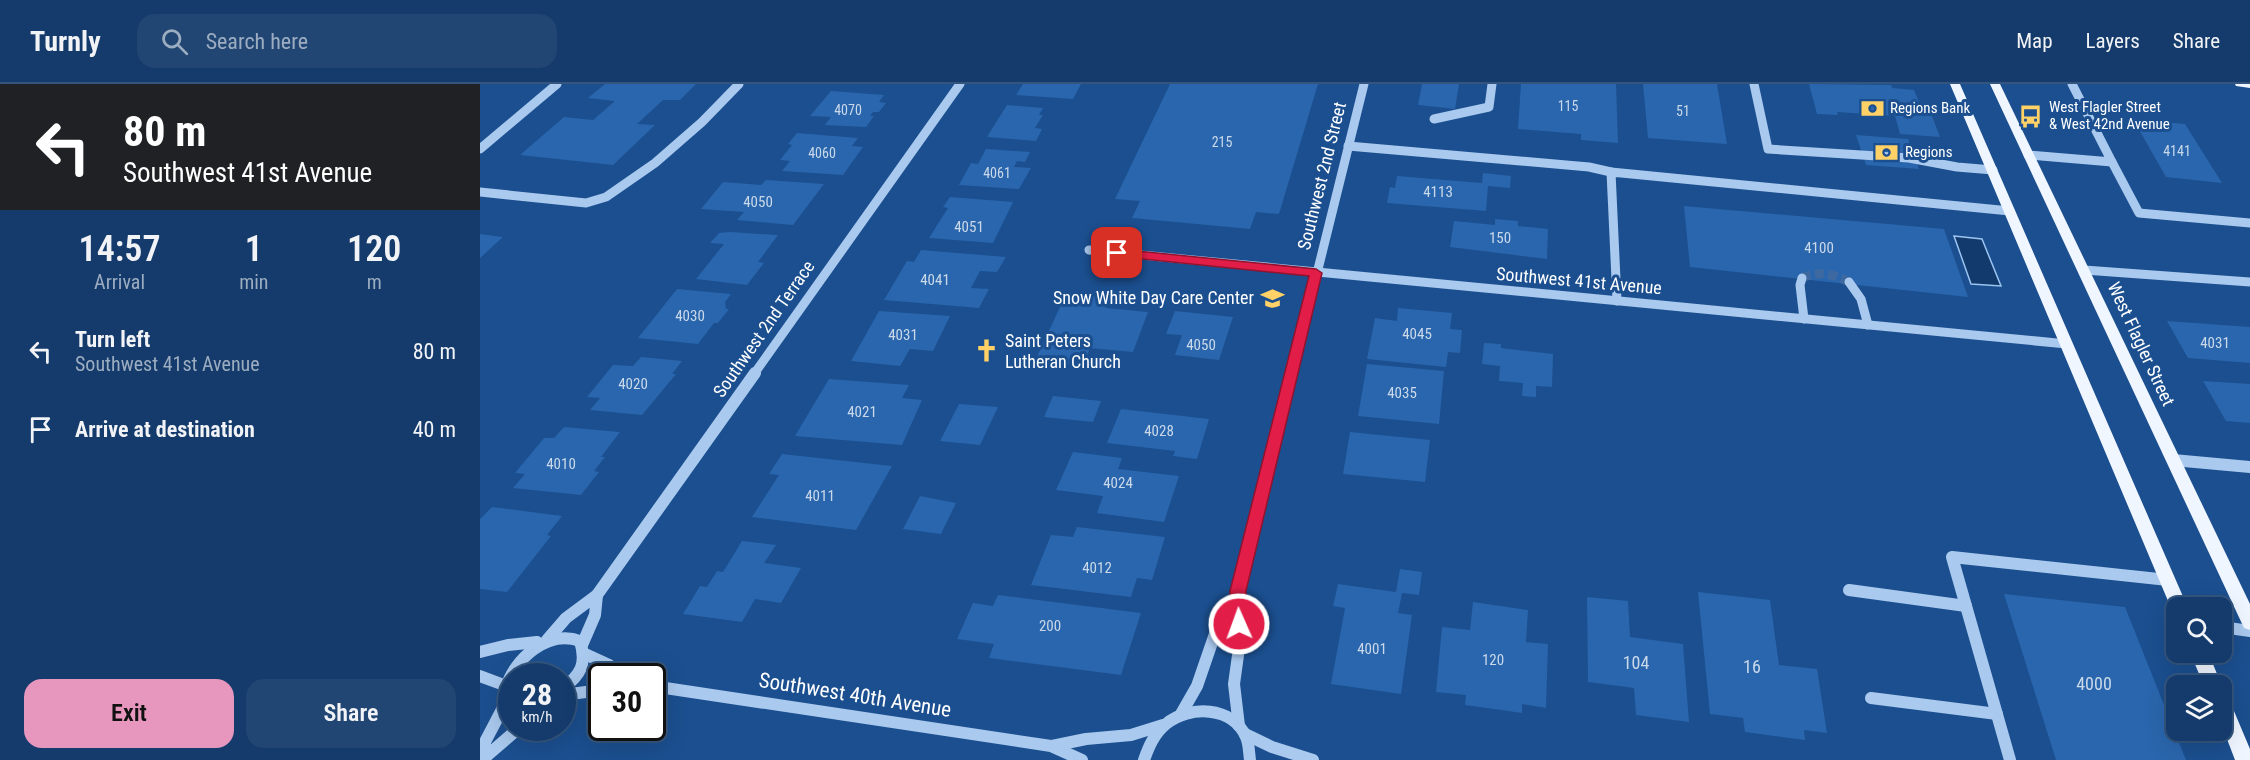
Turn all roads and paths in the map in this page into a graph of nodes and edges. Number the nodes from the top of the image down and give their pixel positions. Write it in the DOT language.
graph roads {
  1 [pos="557,84"];
  2 [pos="739,84"];
  3 [pos="960,84"];
  4 [pos="1364,84"];
  5 [pos="1492,84"];
  6 [pos="1754,84"];
  7 [pos="1955,84"];
  8 [pos="1995,84"];
  9 [pos="2072,84"];
  10 [pos="2240,84"];
  11 [pos="2250,85"];
  12 [pos="1434,119"];
  13 [pos="1348,147"];
  14 [pos="480,149"];
  15 [pos="2028,155"];
  16 [pos="2112,162"];
  17 [pos="1993,170"];
  18 [pos="1611,172"];
  19 [pos="480,192"];
  20 [pos="2010,211"];
  21 [pos="2250,224"];
  22 [pos="1089,250"];
  23 [pos="2084,270"];
  24 [pos="1316,273"];
  25 [pos="1802,278"];
  26 [pos="1849,282"];
  27 [pos="2250,282"];
  28 [pos="1617,301"];
  29 [pos="1804,319"];
  30 [pos="1868,325"];
  31 [pos="2067,344"];
  32 [pos="2173,460"];
  33 [pos="2250,467"];
  34 [pos="2168,580"];
  35 [pos="1849,590"];
  36 [pos="1238,591"];
  37 [pos="597,595"];
  38 [pos="2175,597"];
  39 [pos="1966,606"];
  40 [pos="2250,622"];
  41 [pos="2232,628"];
  42 [pos="2250,631"];
  43 [pos="544,641"];
  44 [pos="583,650"];
  45 [pos="480,652"];
  46 [pos="514,663"];
  47 [pos="607,663"];
  48 [pos="480,676"];
  49 [pos="576,676"];
  50 [pos="498,688"];
  51 [pos="666,688"];
  52 [pos="1871,698"];
  53 [pos="1181,714"];
  54 [pos="1997,714"];
  55 [pos="498,715"];
  56 [pos="1165,724"];
  57 [pos="2232,728"];
  58 [pos="1242,730"];
  59 [pos="503,741"];
  60 [pos="1051,746"];
  61 [pos="483,758"];
  62 [pos="1082,760"];
  63 [pos="1144,760"];
  64 [pos="1250,760"];
  65 [pos="1313,760"];
  66 [pos="2010,760"];
  67 [pos="2245,760"];
  1 -- 14 [label="street"];
  2 -- 19 [label="street"];
  3 -- 37 [label="street, Southwest 2nd Terrace"];
  4 -- 13 [label="street, Southwest 2nd Street"];
  5 -- 12 [label="street"];
  6 -- 17 [label="street"];
  7 -- 17 [label="main road"];
  8 -- 15 [label="main road, West Flagler Street"];
  9 -- 16 [label="street"];
  10 -- 11 [label="main road"];
  13 -- 18 [label="street"];
  13 -- 24 [label="street, Southwest 2nd Street"];
  15 -- 16 [label="street"];
  15 -- 23 [label="main road, West Flagler Street"];
  16 -- 21 [label="street"];
  17 -- 20 [label="main road"];
  18 -- 20 [label="street"];
  18 -- 28 [label="street"];
  20 -- 31 [label="main road"];
  22 -- 24 [label="street, Southwest 41st Avenue"];
  23 -- 27 [label="street"];
  23 -- 32 [label="main road, West Flagler Street"];
  24 -- 28 [label="street, Southwest 41st Avenue"];
  24 -- 36 [label="street, Southwest 2nd Street"];
  25 -- 29 [label="street"];
  26 -- 30 [label="street"];
  28 -- 29 [label="street, Southwest 41st Avenue"];
  29 -- 30 [label="street, Southwest 41st Avenue"];
  30 -- 31 [label="street, Southwest 41st Avenue"];
  31 -- 34 [label="main road"];
  32 -- 33 [label="street"];
  32 -- 40 [label="main road, West Flagler Street"];
  34 -- 38 [label="main road"];
  34 -- 39 [label="street"];
  35 -- 39 [label="street"];
  36 -- 53 [label="street, Southwest 2nd Street"];
  36 -- 58 [label="street, Southwest 2nd Street"];
  37 -- 43 [label="street, Southwest 2nd Terrace"];
  37 -- 44 [label="street, Southwest 2nd Terrace"];
  39 -- 54 [label="street"];
  41 -- 42 [label="street"];
  43 -- 44 [label="street"];
  43 -- 45 [label="street"];
  43 -- 46 [label="street"];
  44 -- 47 [label="street"];
  44 -- 49 [label="street"];
  48 -- 50 [label="street"];
  51 -- 60 [label="street, Southwest 40th Avenue"];
  52 -- 54 [label="street"];
  53 -- 56 [label="street, Southwest 40th Avenue"];
  53 -- 58 [label="street, Southwest 40th Avenue"];
  54 -- 66 [label="street"];
  55 -- 61 [label="street"];
  56 -- 60 [label="street, Southwest 40th Avenue"];
  56 -- 63 [label="street, Southwest 40th Avenue"];
  57 -- 67 [label="main road"];
  58 -- 64 [label="street"];
  58 -- 65 [label="street, Southwest 40th Avenue"];
  59 -- 61 [label="street"];
  60 -- 62 [label="street, Southwest 40th Avenue"];
}
